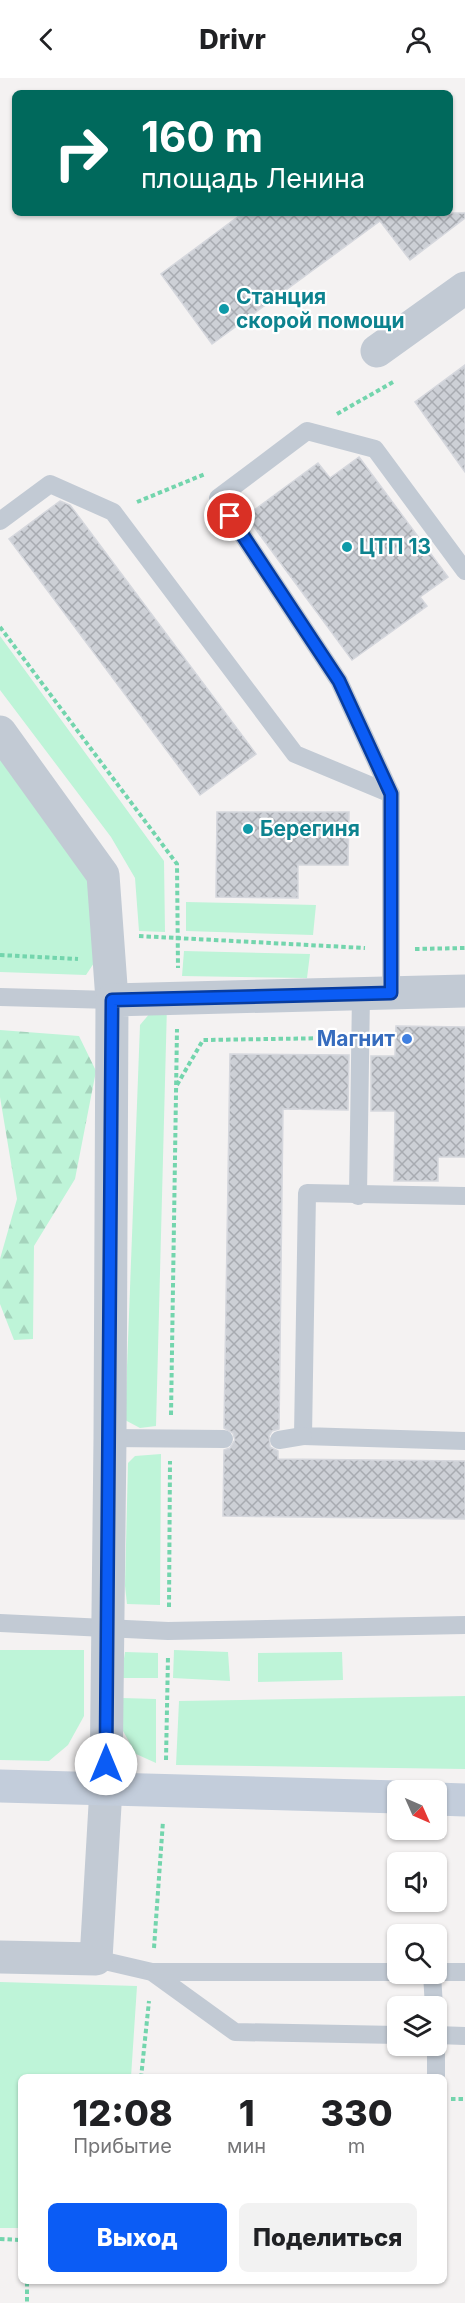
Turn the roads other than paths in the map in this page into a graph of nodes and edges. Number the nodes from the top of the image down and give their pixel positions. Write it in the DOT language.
graph roads {
  1 [pos="465,288"];
  2 [pos="377,351"];
  3 [pos="0,521"];
  4 [pos="465,571"];
  5 [pos="0,732"];
  6 [pos="391,794"];
  7 [pos="465,992"];
  8 [pos="0,997"];
  9 [pos="112,1000"];
  10 [pos="371,1002"];
  11 [pos="358,1196"];
  12 [pos="465,1196"];
  13 [pos="303,1437"];
  14 [pos="110,1438"];
  15 [pos="224,1439"];
  16 [pos="279,1440"];
  17 [pos="465,1441"];
  18 [pos="0,1623"];
  19 [pos="465,1625"];
  20 [pos="107,1629"];
  21 [pos="0,1786"];
  22 [pos="106,1788"];
  23 [pos="387,1797"];
  24 [pos="447,1799"];
  25 [pos="465,1800"];
  26 [pos="0,1957"];
  27 [pos="96,1959"];
  28 [pos="152,1972"];
  29 [pos="387,1972"];
  30 [pos="447,1972"];
  31 [pos="465,1972"];
  32 [pos="387,2035"];
  33 [pos="447,2035"];
  34 [pos="465,2036"];
  35 [pos="436,2056"];
  36 [pos="436,2074"];
  1 -- 2 [label="street"];
  3 -- 6 [label="lane"];
  4 -- 6 [label="lane"];
  5 -- 9 [label="street"];
  6 -- 10 [label="lane"];
  7 -- 10 [label="street"];
  8 -- 9 [label="lane"];
  9 -- 10 [label="street"];
  9 -- 14 [label="street"];
  10 -- 11 [label="lane"];
  11 -- 12 [label="lane"];
  11 -- 13 [label="lane"];
  13 -- 16 [label="lane"];
  13 -- 17 [label="lane"];
  14 -- 15 [label="lane"];
  14 -- 20 [label="street"];
  18 -- 20 [label="lane"];
  19 -- 20 [label="lane"];
  20 -- 22 [label="street"];
  21 -- 22 [label="main road"];
  22 -- 23 [label="main road"];
  22 -- 27 [label="street"];
  24 -- 25 [label="main road"];
  26 -- 27 [label="street"];
  27 -- 28 [label="lane"];
  28 -- 29 [label="lane"];
  28 -- 32 [label="lane"];
  30 -- 31 [label="lane"];
  33 -- 34 [label="lane"];
  35 -- 36 [label="lane"];
}
